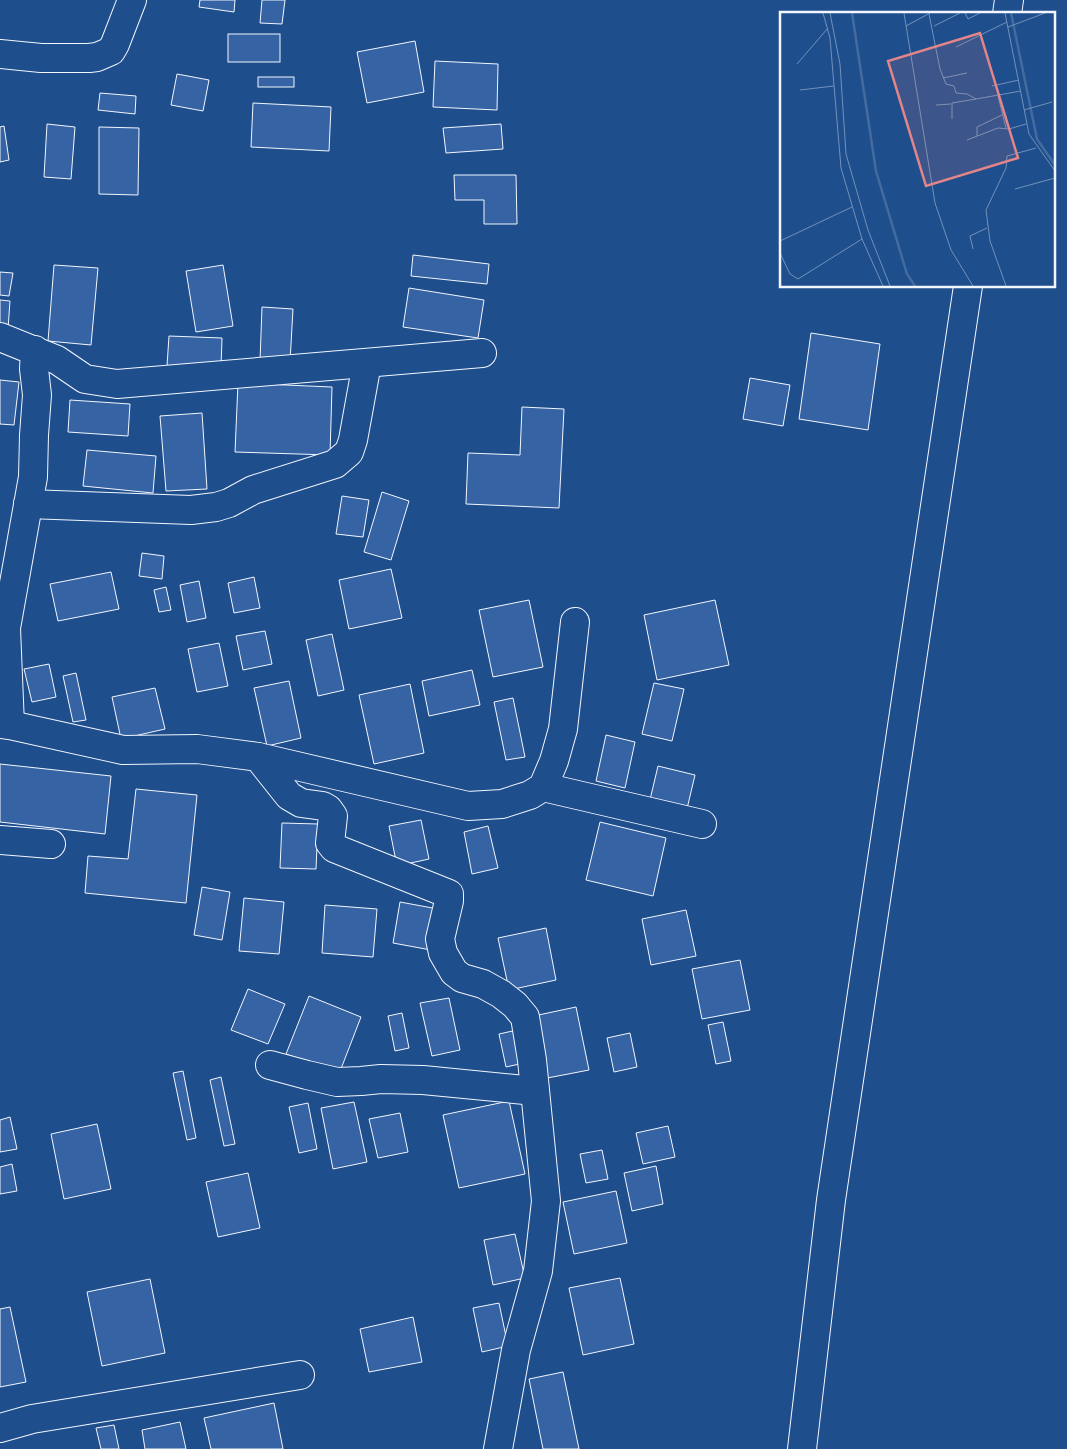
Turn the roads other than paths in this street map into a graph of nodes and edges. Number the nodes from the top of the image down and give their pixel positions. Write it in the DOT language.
graph roads {
  1 [pos="132,0"];
  2 [pos="0,54"];
  3 [pos="968,288"];
  4 [pos="0,337"];
  5 [pos="35,350"];
  6 [pos="482,353"];
  7 [pos="366,363"];
  8 [pos="28,504"];
  9 [pos="575,622"];
  10 [pos="5,724"];
  11 [pos="258,757"];
  12 [pos="543,786"];
  13 [pos="702,824"];
  14 [pos="0,840"];
  15 [pos="51,844"];
  16 [pos="270,1065"];
  17 [pos="535,1091"];
  18 [pos="300,1375"];
  19 [pos="0,1428"];
  20 [pos="498,1449"];
  21 [pos="802,1449"];
  1 -- 2 [label="street"];
  3 -- 21 [label="street"];
  4 -- 5 [label="street"];
  5 -- 7 [label="street"];
  5 -- 8 [label="street"];
  6 -- 7 [label="street"];
  7 -- 8 [label="street"];
  8 -- 10 [label="street"];
  9 -- 12 [label="street"];
  10 -- 11 [label="street"];
  11 -- 12 [label="street"];
  11 -- 17 [label="street"];
  12 -- 13 [label="street"];
  14 -- 15 [label="street"];
  16 -- 17 [label="street"];
  17 -- 20 [label="street"];
  18 -- 19 [label="street"];
}
